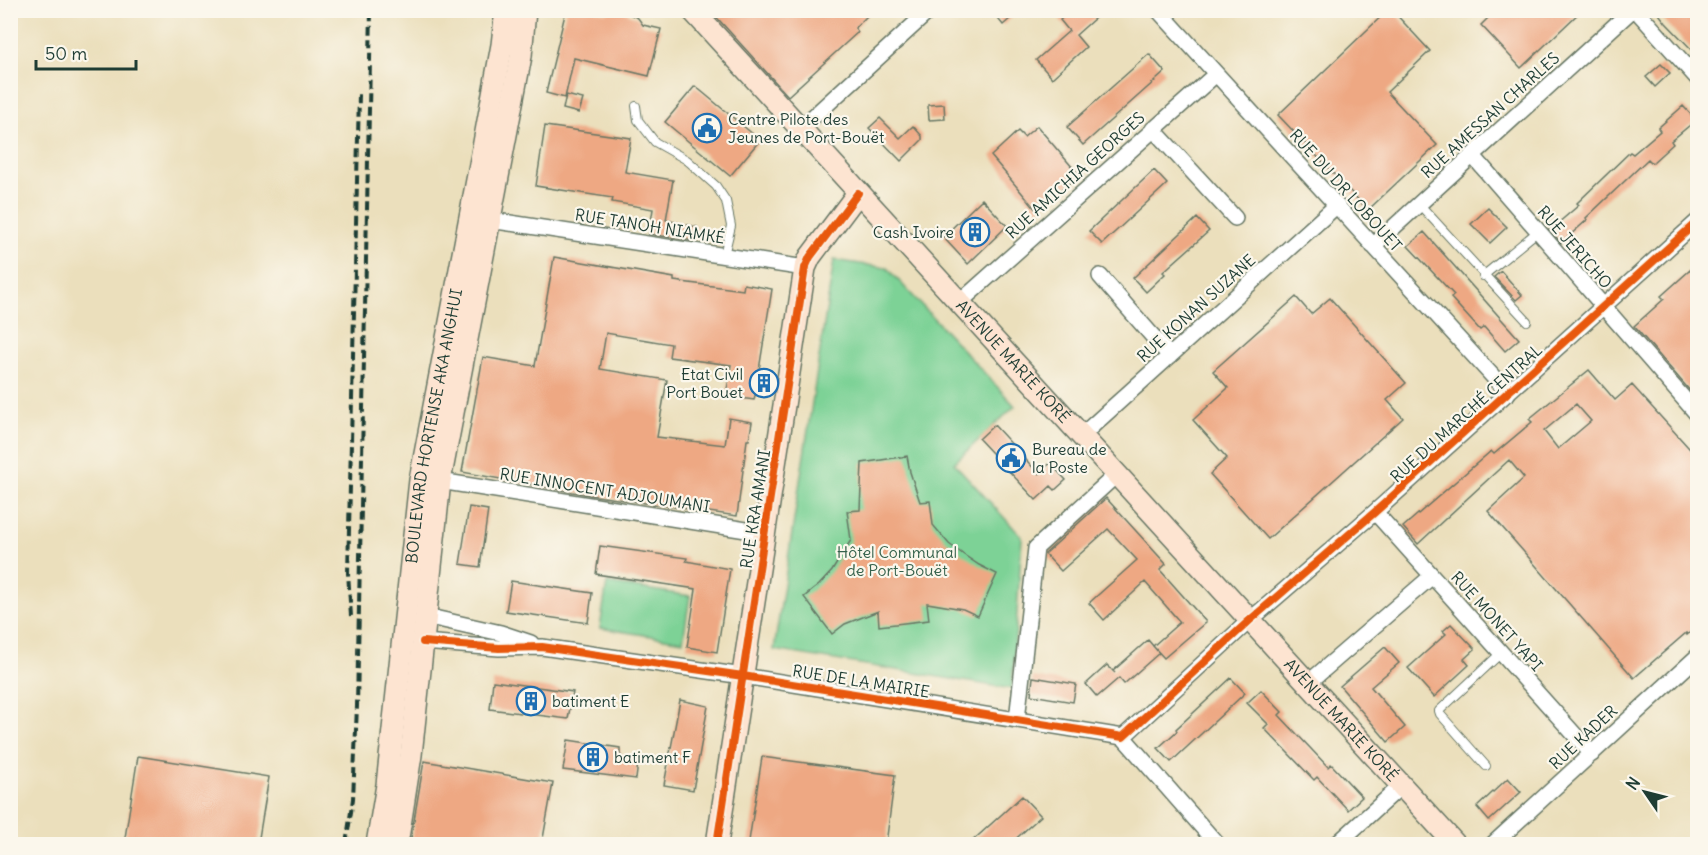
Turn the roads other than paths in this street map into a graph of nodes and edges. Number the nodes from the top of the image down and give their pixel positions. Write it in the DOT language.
graph roads {
  1 [pos="506,10"];
  2 [pos="692,10"];
  3 [pos="930,10"];
  4 [pos="1158,10"];
  5 [pos="1634,10"];
  6 [pos="527,14"];
  7 [pos="1216,74"];
  8 [pos="1698,79"];
  9 [pos="636,106"];
  10 [pos="800,129"];
  11 [pos="1154,129"];
  12 [pos="1473,156"];
  13 [pos="858,193"];
  14 [pos="1420,205"];
  15 [pos="1336,206"];
  16 [pos="1235,218"];
  17 [pos="490,220"];
  18 [pos="1698,221"];
  19 [pos="1537,232"];
  20 [pos="1373,246"];
  21 [pos="724,255"];
  22 [pos="805,268"];
  23 [pos="1100,276"];
  24 [pos="1484,276"];
  25 [pos="959,303"];
  26 [pos="1603,308"];
  27 [pos="1527,321"];
  28 [pos="1170,356"];
  29 [pos="1508,393"];
  30 [pos="1698,415"];
  31 [pos="1081,436"];
  32 [pos="1116,475"];
  33 [pos="440,481"];
  34 [pos="1375,512"];
  35 [pos="765,533"];
  36 [pos="1432,576"];
  37 [pos="425,616"];
  38 [pos="1250,621"];
  39 [pos="423,642"];
  40 [pos="542,647"];
  41 [pos="1501,653"];
  42 [pos="1698,656"];
  43 [pos="743,676"];
  44 [pos="1307,684"];
  45 [pos="1017,720"];
  46 [pos="1124,737"];
  47 [pos="1592,753"];
  48 [pos="1486,766"];
  49 [pos="1401,786"];
  50 [pos="377,844"];
  51 [pos="397,844"];
  52 [pos="717,844"];
  53 [pos="1217,844"];
  54 [pos="1337,844"];
  55 [pos="1455,844"];
  56 [pos="1493,844"];
  1 -- 50 [label="main road, BOULEVARD HORTENSE AKA ANGHUI"];
  2 -- 10 [label="main road, AVENUE MARIE KORÉ"];
  3 -- 10 [label="street"];
  4 -- 7 [label="street, RUE DU DR LOBOUET"];
  5 -- 8 [label="street"];
  5 -- 12 [label="street, RUE AMESSAN CHARLES"];
  6 -- 17 [label="main road, BOULEVARD HORTENSE AKA ANGHUI"];
  7 -- 11 [label="street, RUE AMICHIA GEORGES"];
  7 -- 15 [label="street, RUE DU DR LOBOUET"];
  9 -- 21 [label="lane"];
  10 -- 13 [label="main road, AVENUE MARIE KORÉ"];
  11 -- 16 [label="street"];
  11 -- 25 [label="street, RUE AMICHIA GEORGES"];
  12 -- 14 [label="street, RUE AMESSAN CHARLES"];
  12 -- 19 [label="street, RUE JERICHO"];
  13 -- 22 [label="main road, RUE KRA AMANI"];
  13 -- 25 [label="main road, AVENUE MARIE KORÉ"];
  14 -- 20 [label="street, RUE AMESSAN CHARLES"];
  14 -- 24 [label="lane"];
  15 -- 20 [label="street, RUE DU DR LOBOUET"];
  15 -- 28 [label="street, RUE KONAN SUZANE"];
  17 -- 21 [label="street, RUE TANOH NIAMKÉ"];
  17 -- 33 [label="main road, BOULEVARD HORTENSE AKA ANGHUI"];
  18 -- 26 [label="street, RUE DU MARCHÉ CENTRAL"];
  19 -- 24 [label="lane"];
  19 -- 26 [label="street, RUE JERICHO"];
  20 -- 29 [label="street, RUE DU DR LOBOUET"];
  21 -- 22 [label="street, RUE TANOH NIAMKÉ"];
  22 -- 35 [label="main road, RUE KRA AMANI"];
  23 -- 28 [label="street"];
  24 -- 27 [label="lane"];
  25 -- 31 [label="main road, AVENUE MARIE KORÉ"];
  26 -- 29 [label="street, RUE DU MARCHÉ CENTRAL"];
  26 -- 30 [label="street, RUE JERICHO"];
  28 -- 31 [label="street, RUE KONAN SUZANE"];
  29 -- 34 [label="street, RUE DU MARCHÉ CENTRAL"];
  31 -- 32 [label="main road, AVENUE MARIE KORÉ"];
  32 -- 38 [label="main road, AVENUE MARIE KORÉ"];
  32 -- 45 [label="street"];
  33 -- 35 [label="street, RUE INNOCENT ADJOUMANI"];
  33 -- 37 [label="main road, BOULEVARD HORTENSE AKA ANGHUI"];
  34 -- 36 [label="street, RUE MONET YAPI"];
  34 -- 38 [label="street, RUE DU MARCHÉ CENTRAL"];
  35 -- 43 [label="main road, RUE KRA AMANI"];
  36 -- 41 [label="street, RUE MONET YAPI"];
  36 -- 44 [label="street"];
  37 -- 39 [label="main road, BOULEVARD HORTENSE AKA ANGHUI"];
  37 -- 40 [label="street, RUE DE LA MAIRIE"];
  38 -- 44 [label="main road, AVENUE MARIE KORÉ"];
  38 -- 46 [label="street"];
  39 -- 40 [label="street, RUE DE LA MAIRIE"];
  39 -- 51 [label="main road, BOULEVARD HORTENSE AKA ANGHUI"];
  40 -- 43 [label="street, RUE DE LA MAIRIE"];
  41 -- 47 [label="street, RUE MONET YAPI"];
  41 -- 48 [label="lane"];
  42 -- 47 [label="street, RUE KADER"];
  43 -- 45 [label="street, RUE DE LA MAIRIE"];
  43 -- 52 [label="main road, RUE KRA AMANI"];
  44 -- 49 [label="main road, AVENUE MARIE KORÉ"];
  45 -- 46 [label="street, RUE DE LA MAIRIE"];
  46 -- 53 [label="street"];
  47 -- 56 [label="street, RUE KADER"];
  49 -- 54 [label="street"];
  49 -- 55 [label="main road, AVENUE MARIE KORÉ"];
}
